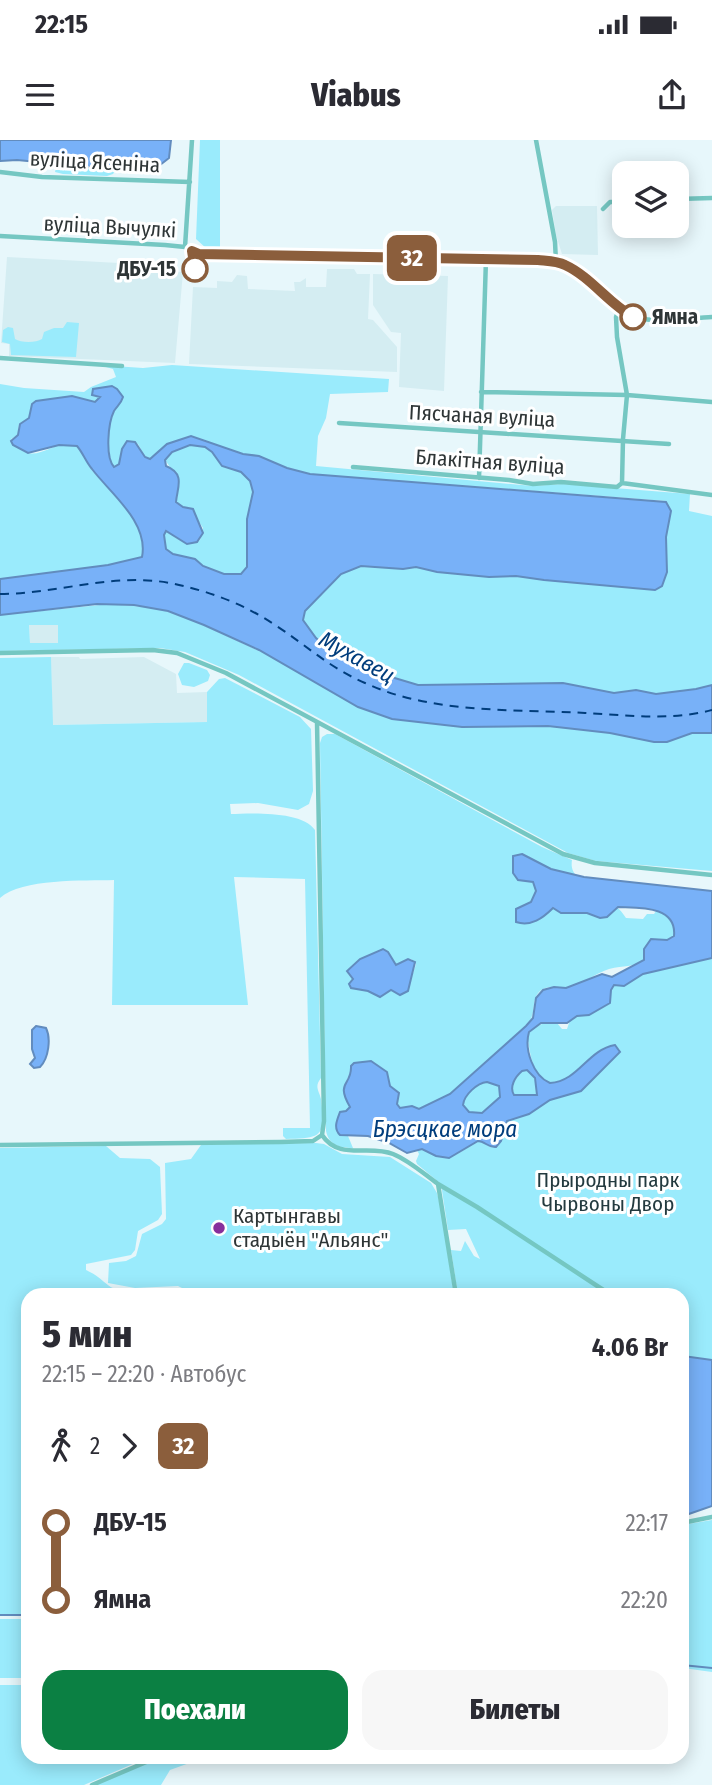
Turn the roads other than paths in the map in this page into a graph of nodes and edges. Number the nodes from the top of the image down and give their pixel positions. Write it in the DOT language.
graph roads {
  1 [pos="192,140"];
  2 [pos="536,140"];
  3 [pos="0,172"];
  4 [pos="190,182"];
  5 [pos="712,198"];
  6 [pos="689,199"];
  7 [pos="612,202"];
  8 [pos="603,209"];
  9 [pos="0,236"];
  10 [pos="185,247"];
  11 [pos="486,258"];
  12 [pos="556,262"];
  13 [pos="619,309"];
  14 [pos="712,317"];
  15 [pos="0,358"];
  16 [pos="122,366"];
  17 [pos="481,392"];
  18 [pos="627,395"];
  19 [pos="712,402"];
  20 [pos="339,423"];
  21 [pos="480,433"];
  22 [pos="623,439"];
  23 [pos="669,444"];
  24 [pos="353,467"];
  25 [pos="479,478"];
  26 [pos="622,483"];
  27 [pos="712,494"];
  28 [pos="0,653"];
  29 [pos="317,721"];
  30 [pos="712,875"];
  31 [pos="322,1135"];
  32 [pos="0,1145"];
  33 [pos="439,1185"];
  34 [pos="455,1288"];
  35 [pos="600,1288"];
  36 [pos="712,1517"];
  37 [pos="689,1522"];
  38 [pos="142,1764"];
  39 [pos="92,1785"];
  1 -- 4 [label="street"];
  2 -- 12 [label="street"];
  3 -- 4 [label="street, вуліца Ясеніна"];
  4 -- 10 [label="street"];
  5 -- 6 [label="street"];
  7 -- 8 [label="street"];
  9 -- 10 [label="street, вуліца Вычулкі"];
  10 -- 11 [label="street, вуліца Вычулкі"];
  11 -- 12 [label="street, вуліца Вычулкі"];
  11 -- 17 [label="street"];
  12 -- 13 [label="street, вуліца Вычулкі"];
  13 -- 14 [label="street"];
  13 -- 18 [label="street"];
  15 -- 16 [label="street"];
  17 -- 18 [label="street"];
  17 -- 21 [label="street"];
  18 -- 19 [label="street"];
  18 -- 22 [label="street"];
  20 -- 21 [label="street, Пясчаная вуліца"];
  21 -- 22 [label="street, Пясчаная вуліца"];
  21 -- 25 [label="street"];
  22 -- 23 [label="street, Пясчаная вуліца"];
  22 -- 26 [label="street"];
  24 -- 25 [label="street, Блакітная вуліца"];
  25 -- 26 [label="street, Блакітная вуліца"];
  26 -- 27 [label="street, Блакітная вуліца"];
  28 -- 29 [label="street"];
  29 -- 30 [label="street"];
  29 -- 31 [label="street"];
  31 -- 32 [label="street"];
  31 -- 33 [label="street"];
  33 -- 34 [label="street"];
  33 -- 35 [label="street"];
  36 -- 37 [label="street"];
  38 -- 39 [label="street"];
}
